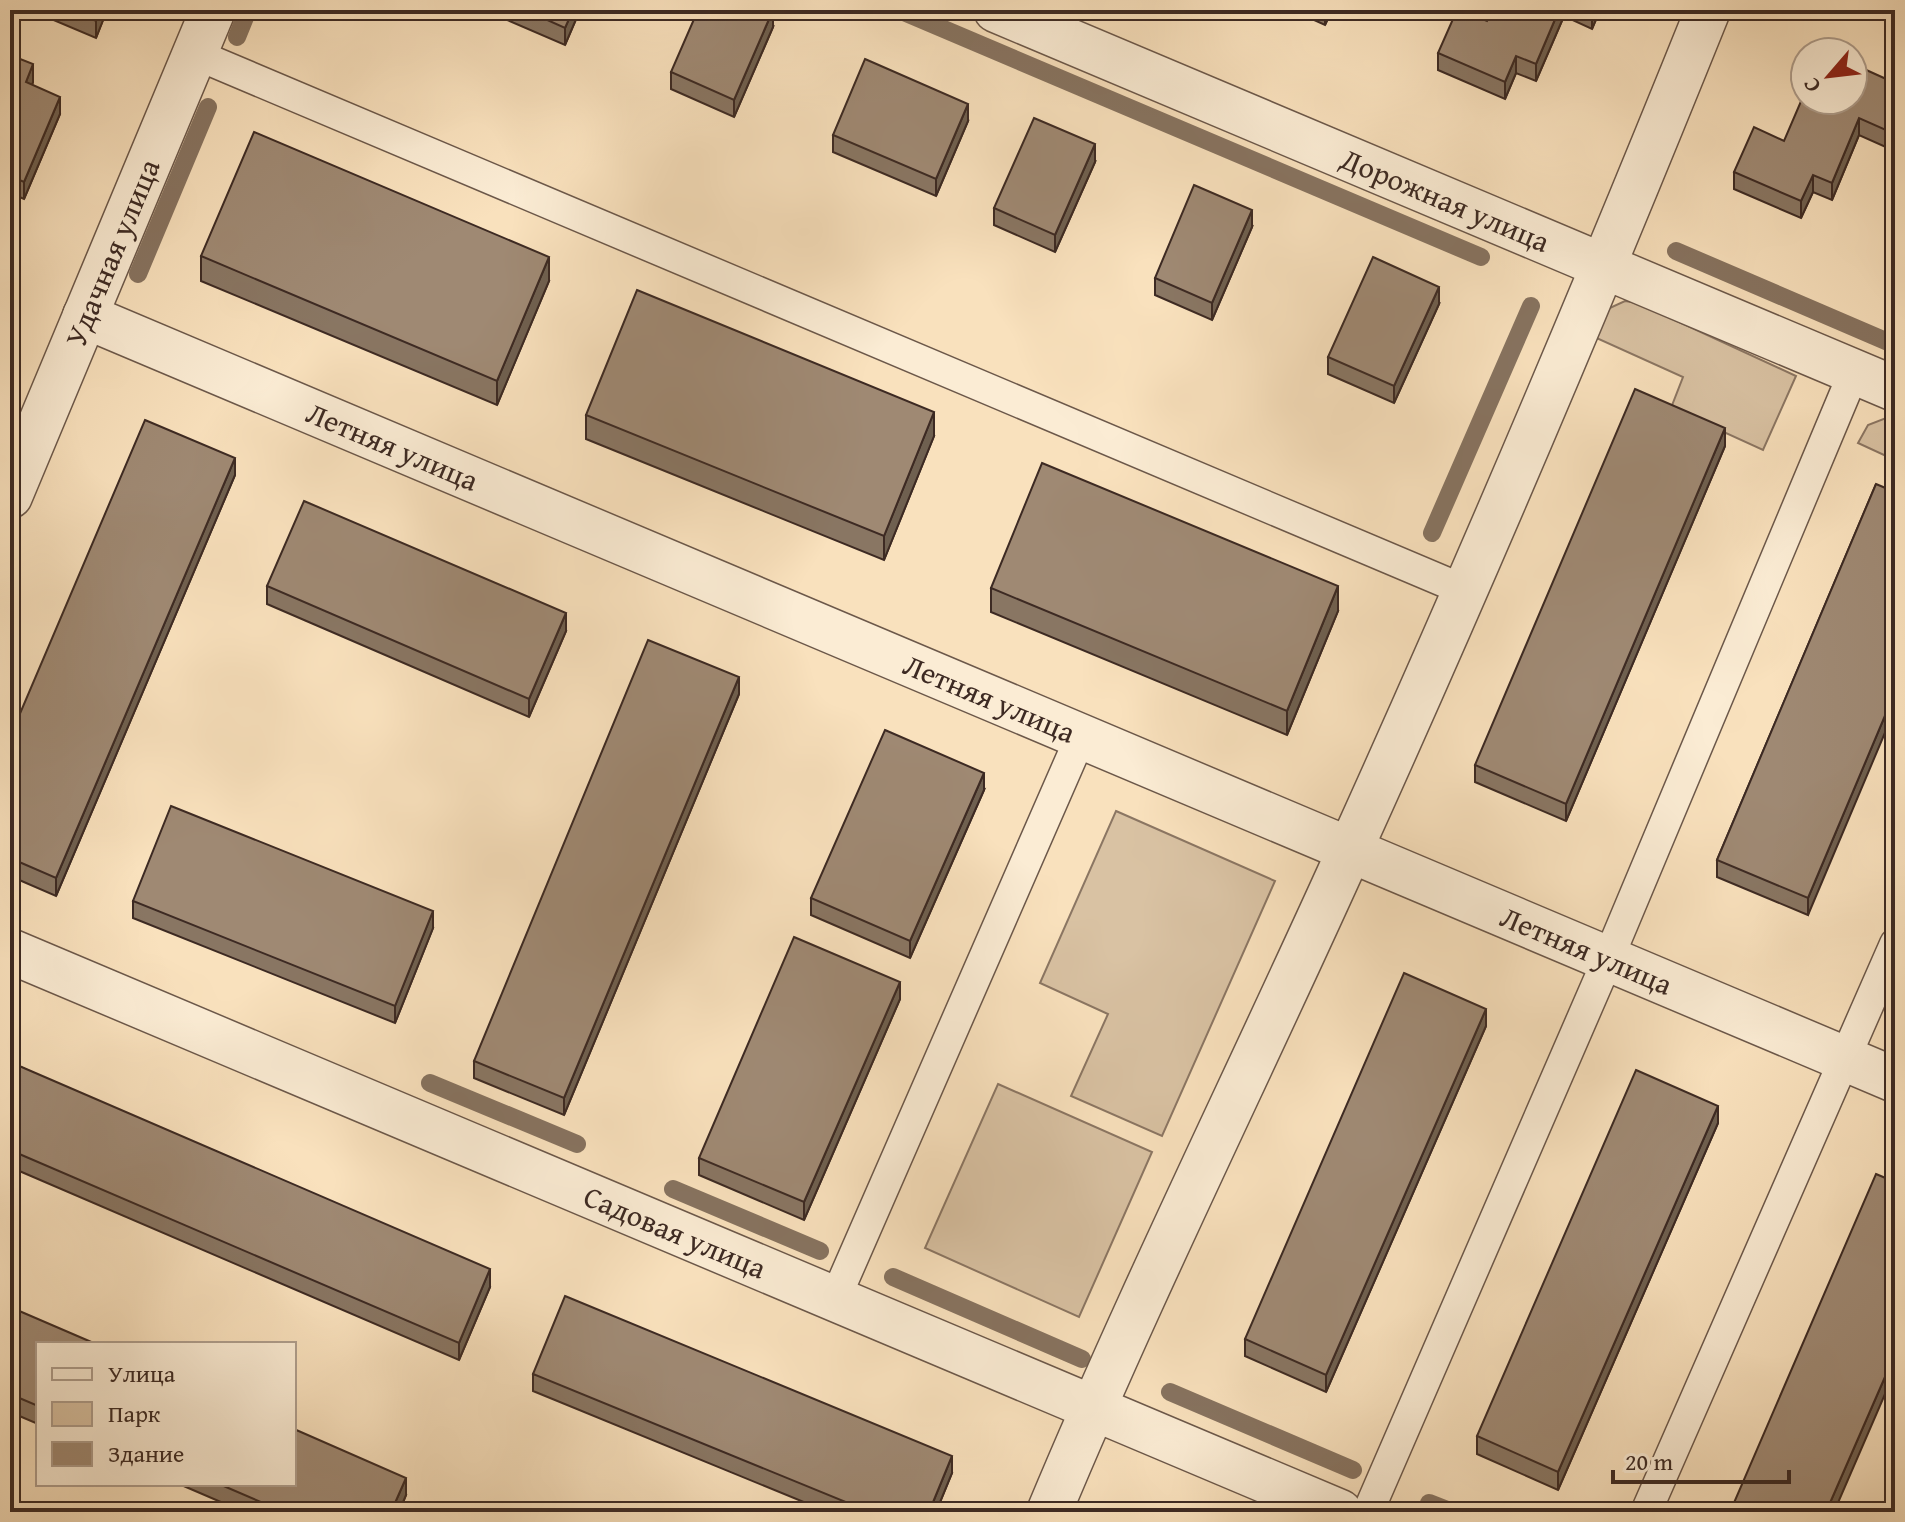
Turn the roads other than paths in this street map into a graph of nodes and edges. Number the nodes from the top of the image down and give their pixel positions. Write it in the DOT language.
graph roads {
  1 [pos="213,10"];
  2 [pos="996,10"];
  3 [pos="1708,10"];
  4 [pos="195,54"];
  5 [pos="1604,267"];
  6 [pos="85,316"];
  7 [pos="1854,372"];
  8 [pos="1895,389"];
  9 [pos="10,496"];
  10 [pos="1464,590"];
  11 [pos="1081,736"];
  12 [pos="1350,850"];
  13 [pos="1895,944"];
  14 [pos="10,951"];
  15 [pos="1608,959"];
  16 [pos="1846,1059"];
  17 [pos="1895,1080"];
  18 [pos="835,1299"];
  19 [pos="1093,1408"];
  20 [pos="1049,1512"];
  21 [pos="1340,1512"];
  22 [pos="1368,1512"];
  23 [pos="1646,1512"];
  1 -- 4 [label="street, Удачная улица"];
  2 -- 5 [label="street, Дорожная улица"];
  3 -- 5 [label="street"];
  4 -- 6 [label="street, Удачная улица"];
  4 -- 10 [label="lane"];
  5 -- 7 [label="street, Дорожная улица"];
  5 -- 10 [label="street"];
  6 -- 9 [label="street, Удачная улица"];
  6 -- 11 [label="street, Летняя улица"];
  7 -- 8 [label="street, Дорожная улица"];
  7 -- 15 [label="lane"];
  10 -- 12 [label="street"];
  11 -- 12 [label="street, Летняя улица"];
  11 -- 18 [label="lane"];
  12 -- 15 [label="street, Летняя улица"];
  12 -- 19 [label="street"];
  13 -- 16 [label="lane"];
  14 -- 18 [label="street, Садовая улица"];
  15 -- 16 [label="street, Летняя улица"];
  15 -- 22 [label="lane"];
  16 -- 17 [label="street, Летняя улица"];
  16 -- 23 [label="lane"];
  18 -- 19 [label="street, Садовая улица"];
  19 -- 20 [label="street"];
  19 -- 21 [label="street, Садовая улица"];
}
